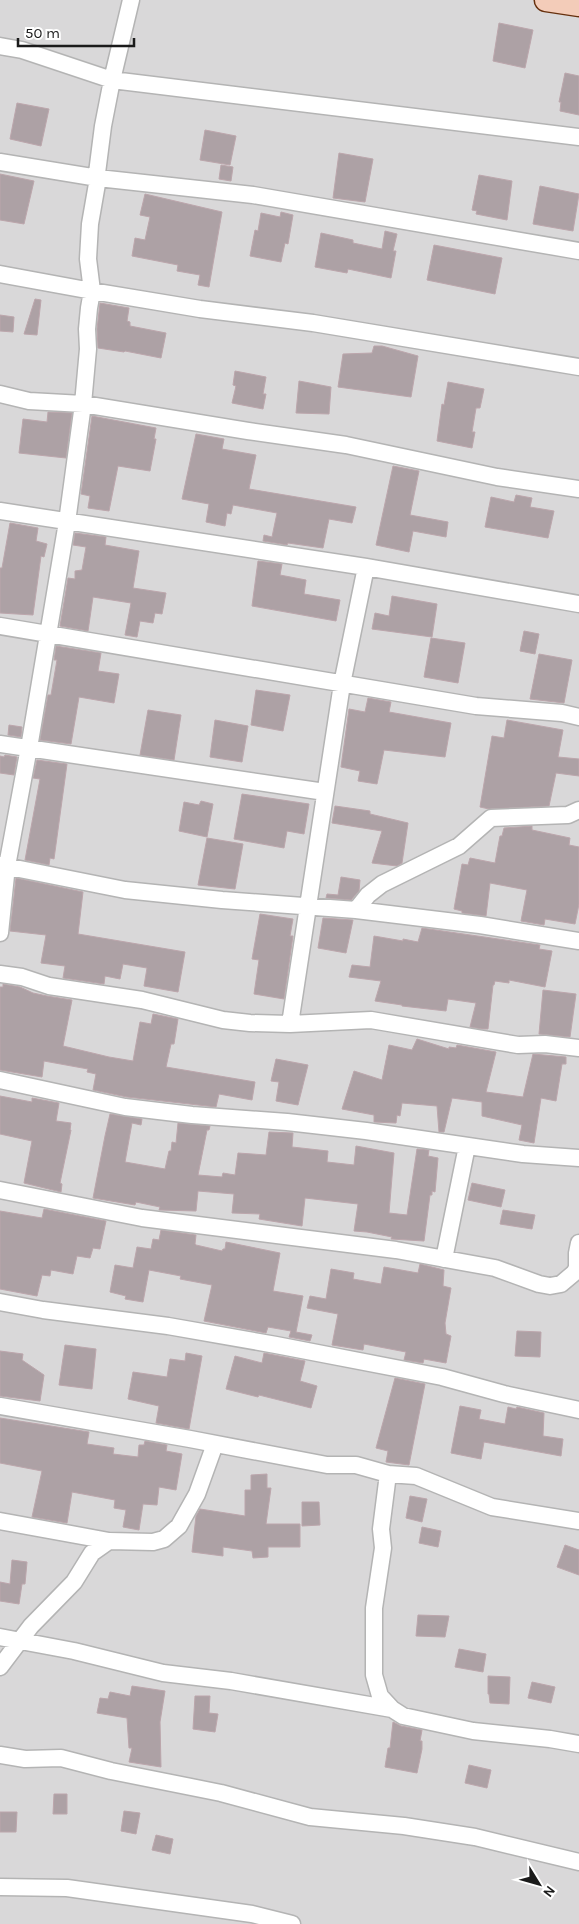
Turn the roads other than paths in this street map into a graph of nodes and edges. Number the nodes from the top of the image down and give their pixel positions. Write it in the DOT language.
graph roads {
  1 [pos="131,0"];
  2 [pos="546,0"];
  3 [pos="579,5"];
  4 [pos="0,46"];
  5 [pos="112,80"];
  6 [pos="579,137"];
  7 [pos="0,162"];
  8 [pos="98,178"];
  9 [pos="579,251"];
  10 [pos="0,274"];
  11 [pos="92,291"];
  12 [pos="579,367"];
  13 [pos="0,394"];
  14 [pos="83,404"];
  15 [pos="579,489"];
  16 [pos="0,511"];
  17 [pos="67,522"];
  18 [pos="366,567"];
  19 [pos="579,604"];
  20 [pos="0,626"];
  21 [pos="48,635"];
  22 [pos="342,684"];
  23 [pos="579,717"];
  24 [pos="0,744"];
  25 [pos="29,749"];
  26 [pos="325,792"];
  27 [pos="579,810"];
  28 [pos="3,866"];
  29 [pos="307,906"];
  30 [pos="356,910"];
  31 [pos="0,933"];
  32 [pos="579,941"];
  33 [pos="0,974"];
  34 [pos="290,1024"];
  35 [pos="579,1048"];
  36 [pos="0,1080"];
  37 [pos="468,1146"];
  38 [pos="579,1158"];
  39 [pos="0,1190"];
  40 [pos="579,1243"];
  41 [pos="444,1259"];
  42 [pos="573,1281"];
  43 [pos="0,1302"];
  44 [pos="0,1406"];
  45 [pos="579,1410"];
  46 [pos="215,1444"];
  47 [pos="388,1474"];
  48 [pos="0,1521"];
  49 [pos="579,1521"];
  50 [pos="110,1541"];
  51 [pos="0,1637"];
  52 [pos="19,1642"];
  53 [pos="0,1667"];
  54 [pos="392,1709"];
  55 [pos="579,1744"];
  56 [pos="0,1755"];
  57 [pos="579,1862"];
  58 [pos="0,1887"];
  59 [pos="292,1924"];
  1 -- 5 [label="street"];
  2 -- 3 [label="street"];
  4 -- 5 [label="street"];
  5 -- 6 [label="street"];
  5 -- 8 [label="street"];
  7 -- 8 [label="street"];
  8 -- 9 [label="street"];
  8 -- 11 [label="street"];
  10 -- 11 [label="street"];
  11 -- 12 [label="street"];
  11 -- 14 [label="street"];
  13 -- 14 [label="street"];
  14 -- 15 [label="street"];
  14 -- 17 [label="street"];
  16 -- 17 [label="street"];
  17 -- 18 [label="street"];
  17 -- 21 [label="street"];
  18 -- 19 [label="street"];
  18 -- 22 [label="street"];
  20 -- 21 [label="street"];
  21 -- 22 [label="street"];
  21 -- 25 [label="street"];
  22 -- 23 [label="street"];
  22 -- 26 [label="street"];
  24 -- 25 [label="street"];
  25 -- 26 [label="street"];
  25 -- 28 [label="street"];
  26 -- 29 [label="street"];
  27 -- 30 [label="street"];
  28 -- 29 [label="street"];
  28 -- 31 [label="street"];
  29 -- 30 [label="street"];
  29 -- 34 [label="street"];
  30 -- 32 [label="street"];
  33 -- 34 [label="street"];
  34 -- 35 [label="street"];
  36 -- 37 [label="street"];
  37 -- 38 [label="street"];
  37 -- 41 [label="street"];
  39 -- 41 [label="street"];
  40 -- 42 [label="street"];
  41 -- 42 [label="street"];
  43 -- 45 [label="street"];
  44 -- 46 [label="street"];
  46 -- 47 [label="street"];
  46 -- 50 [label="street"];
  47 -- 49 [label="street"];
  47 -- 54 [label="street"];
  48 -- 50 [label="street"];
  50 -- 52 [label="street"];
  51 -- 52 [label="street"];
  52 -- 53 [label="street"];
  52 -- 54 [label="street"];
  54 -- 55 [label="street"];
  56 -- 57 [label="street"];
  58 -- 59 [label="street"];
}
